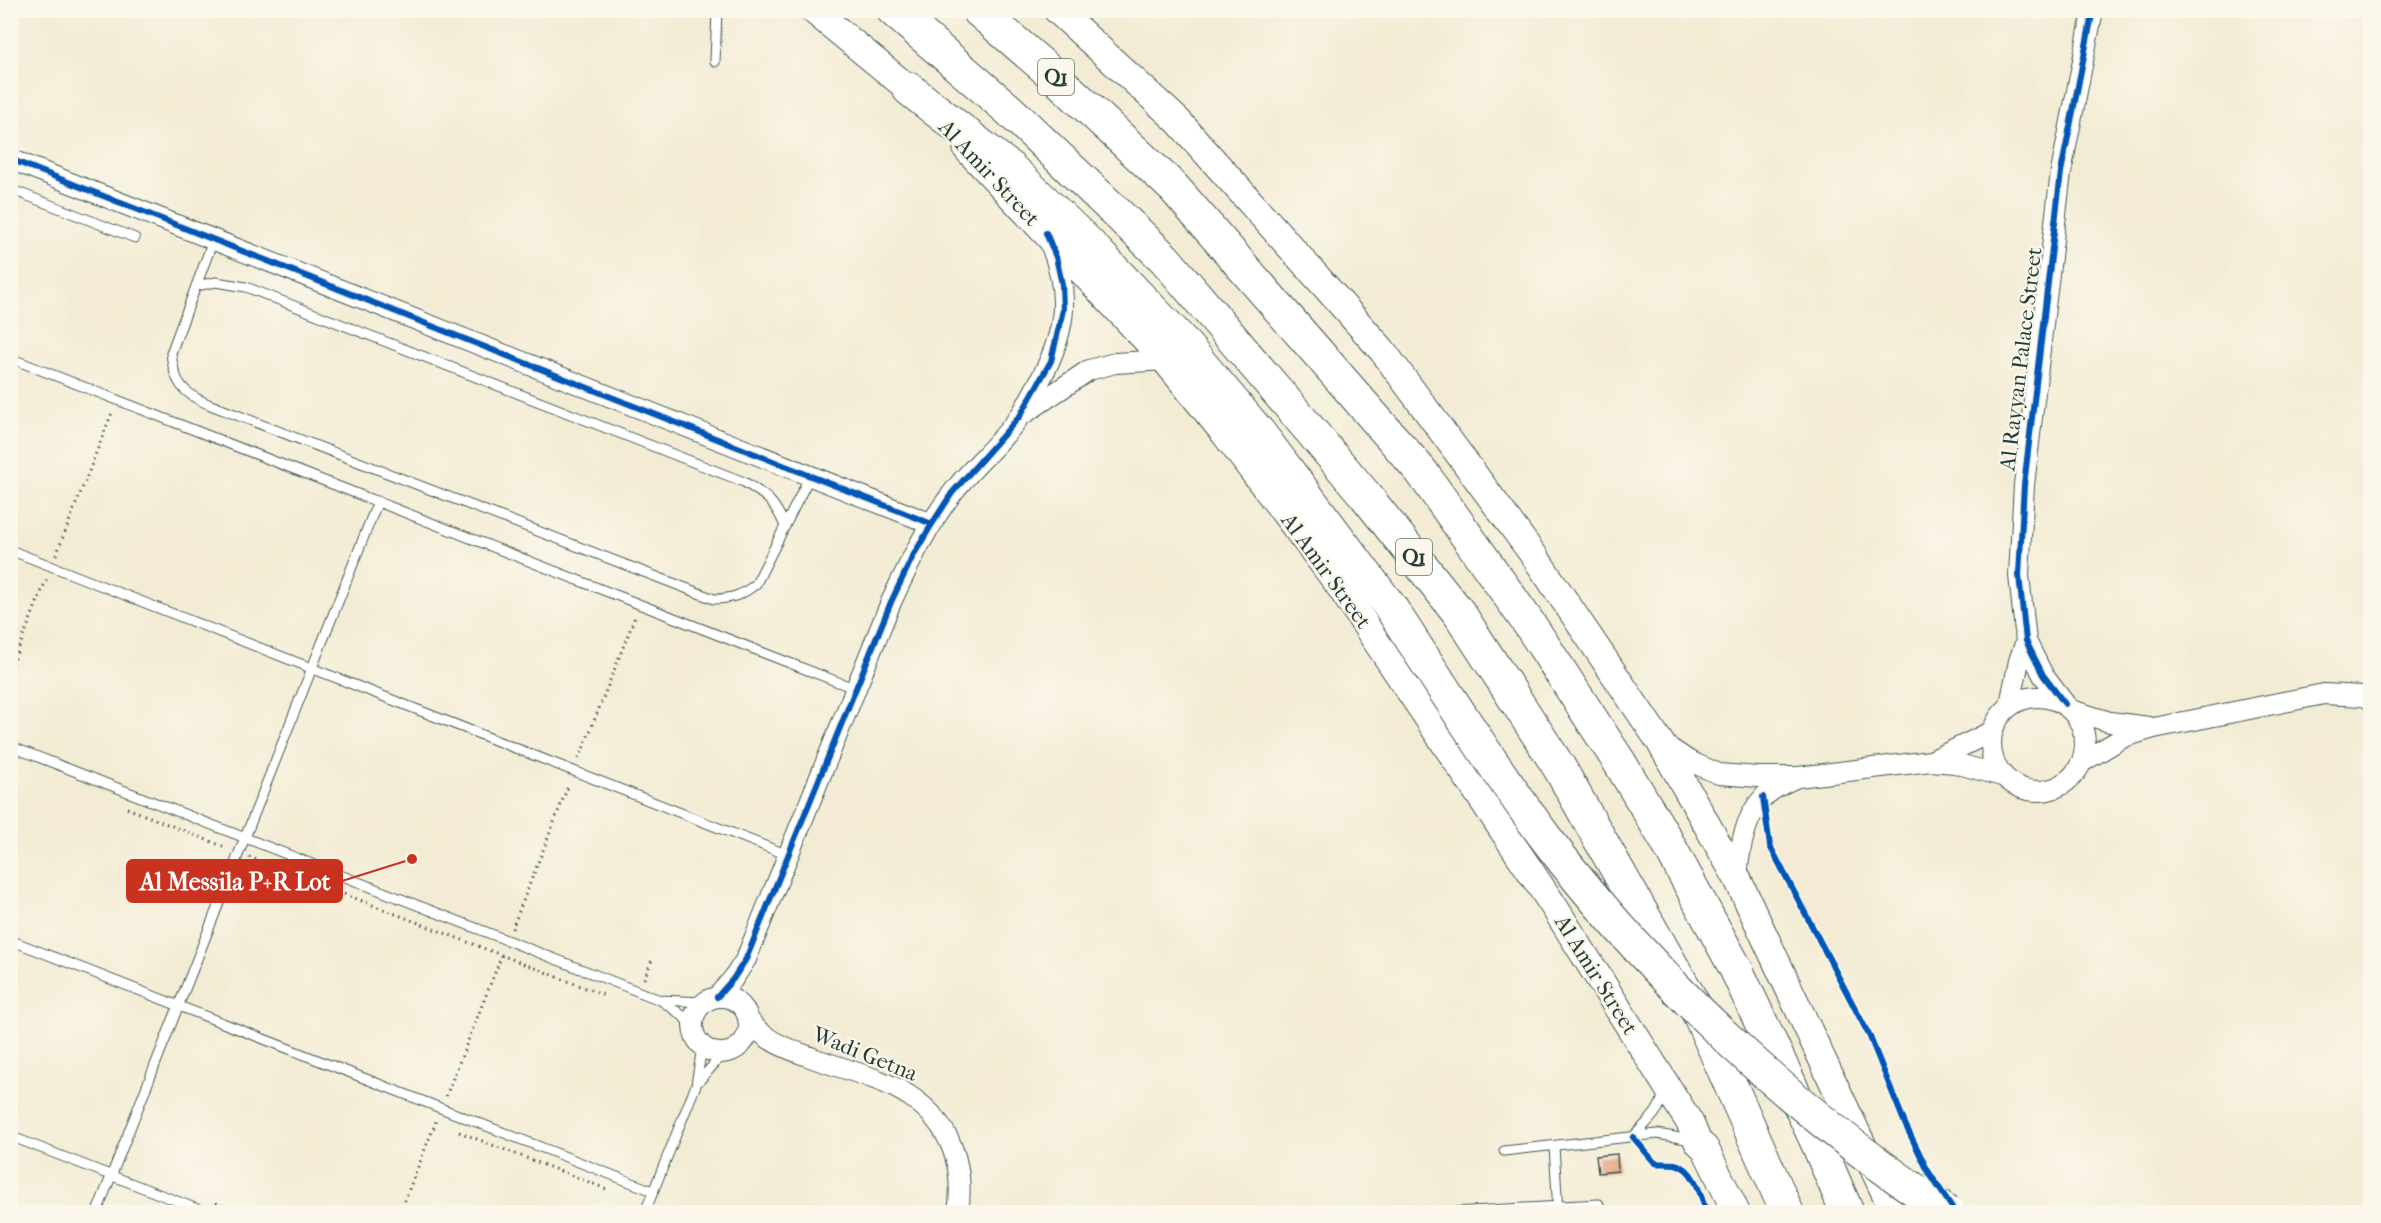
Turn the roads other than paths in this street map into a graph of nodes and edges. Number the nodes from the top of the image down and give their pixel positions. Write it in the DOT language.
graph roads {
  1 [pos="813,10"];
  2 [pos="893,10"];
  3 [pos="978,10"];
  4 [pos="1057,10"];
  5 [pos="2094,10"];
  6 [pos="717,12"];
  7 [pos="715,62"];
  8 [pos="909,89"];
  9 [pos="10,159"];
  10 [pos="10,189"];
  11 [pos="1046,233"];
  12 [pos="135,238"];
  13 [pos="214,238"];
  14 [pos="196,286"];
  15 [pos="10,358"];
  16 [pos="1165,360"];
  17 [pos="1020,416"];
  18 [pos="810,475"];
  19 [pos="378,501"];
  20 [pos="932,524"];
  21 [pos="784,526"];
  22 [pos="10,550"];
  23 [pos="2026,641"];
  24 [pos="312,669"];
  25 [pos="856,689"];
  26 [pos="2370,699"];
  27 [pos="2010,704"];
  28 [pos="2068,707"];
  29 [pos="2154,728"];
  30 [pos="1991,732"];
  31 [pos="1660,742"];
  32 [pos="10,746"];
  33 [pos="1931,760"];
  34 [pos="2082,762"];
  35 [pos="2002,776"];
  36 [pos="1798,777"];
  37 [pos="244,837"];
  38 [pos="788,855"];
  39 [pos="1737,878"];
  40 [pos="10,940"];
  41 [pos="746,959"];
  42 [pos="660,1000"];
  43 [pos="711,1000"];
  44 [pos="179,1005"];
  45 [pos="746,1014"];
  46 [pos="693,1029"];
  47 [pos="779,1046"];
  48 [pos="702,1047"];
  49 [pos="732,1049"];
  50 [pos="1663,1081"];
  51 [pos="696,1085"];
  52 [pos="1846,1107"];
  53 [pos="10,1136"];
  54 [pos="1633,1137"];
  55 [pos="1698,1142"];
  56 [pos="1554,1146"];
  57 [pos="1504,1151"];
  58 [pos="111,1176"];
  59 [pos="653,1191"];
  60 [pos="1599,1204"];
  61 [pos="1557,1209"];
  62 [pos="97,1212"];
  63 [pos="205,1212"];
  64 [pos="645,1212"];
  65 [pos="958,1212"];
  66 [pos="1453,1212"];
  67 [pos="1736,1212"];
  68 [pos="1787,1212"];
  69 [pos="1847,1212"];
  70 [pos="1894,1212"];
  71 [pos="1909,1212"];
  72 [pos="1948,1212"];
  1 -- 8 [label="main road, Al Amir Street"];
  2 -- 68 [label="highway, Q1"];
  3 -- 69 [label="highway, Q1"];
  4 -- 31 [label="main road"];
  5 -- 23 [label="street, Al Rayyan Palace Street"];
  6 -- 7 [label="lane"];
  8 -- 11 [label="main road, Al Amir Street"];
  8 -- 72 [label="highway, bridge"];
  9 -- 13 [label="street"];
  10 -- 12 [label="lane"];
  11 -- 16 [label="main road, Al Amir Street"];
  11 -- 17 [label="street"];
  13 -- 14 [label="lane"];
  13 -- 18 [label="street"];
  14 -- 21 [label="lane"];
  14 -- 21 [label="lane"];
  15 -- 19 [label="lane"];
  16 -- 17 [label="street"];
  16 -- 50 [label="main road, Al Amir Street"];
  17 -- 20 [label="street"];
  18 -- 20 [label="street"];
  18 -- 21 [label="lane"];
  19 -- 24 [label="lane"];
  19 -- 25 [label="lane"];
  20 -- 25 [label="street"];
  22 -- 24 [label="lane"];
  23 -- 27 [label="street, Al Rayyan Palace Street"];
  23 -- 28 [label="street, Al Rayyan Palace Street"];
  24 -- 37 [label="lane"];
  24 -- 38 [label="lane"];
  25 -- 38 [label="street"];
  26 -- 29 [label="street"];
  27 -- 28 [label="street"];
  27 -- 30 [label="street"];
  28 -- 29 [label="street"];
  28 -- 34 [label="street"];
  29 -- 34 [label="street"];
  30 -- 33 [label="street"];
  30 -- 35 [label="street"];
  31 -- 36 [label="street"];
  31 -- 39 [label="main road"];
  32 -- 37 [label="lane"];
  33 -- 35 [label="street"];
  33 -- 36 [label="street"];
  34 -- 35 [label="street"];
  36 -- 39 [label="street"];
  37 -- 42 [label="lane"];
  37 -- 44 [label="lane"];
  38 -- 41 [label="street"];
  39 -- 52 [label="main road"];
  40 -- 44 [label="lane"];
  41 -- 43 [label="street"];
  41 -- 45 [label="street"];
  42 -- 43 [label="lane"];
  42 -- 46 [label="lane"];
  43 -- 45 [label="street"];
  43 -- 46 [label="street"];
  44 -- 58 [label="lane"];
  44 -- 59 [label="lane"];
  45 -- 47 [label="street, Wadi Getna"];
  45 -- 49 [label="street"];
  46 -- 48 [label="street"];
  47 -- 49 [label="street, Wadi Getna"];
  47 -- 65 [label="street, Wadi Getna"];
  48 -- 49 [label="street"];
  48 -- 51 [label="lane"];
  49 -- 51 [label="lane"];
  50 -- 54 [label="lane"];
  50 -- 55 [label="main road, Al Amir Street"];
  51 -- 59 [label="lane"];
  52 -- 70 [label="main road"];
  52 -- 71 [label="main road"];
  53 -- 58 [label="lane"];
  54 -- 55 [label="lane"];
  54 -- 56 [label="lane"];
  55 -- 67 [label="main road, Al Amir Street"];
  56 -- 57 [label="lane"];
  56 -- 61 [label="lane"];
  58 -- 62 [label="lane"];
  58 -- 63 [label="lane"];
  59 -- 64 [label="lane"];
  60 -- 61 [label="lane"];
  61 -- 66 [label="lane"];
}
